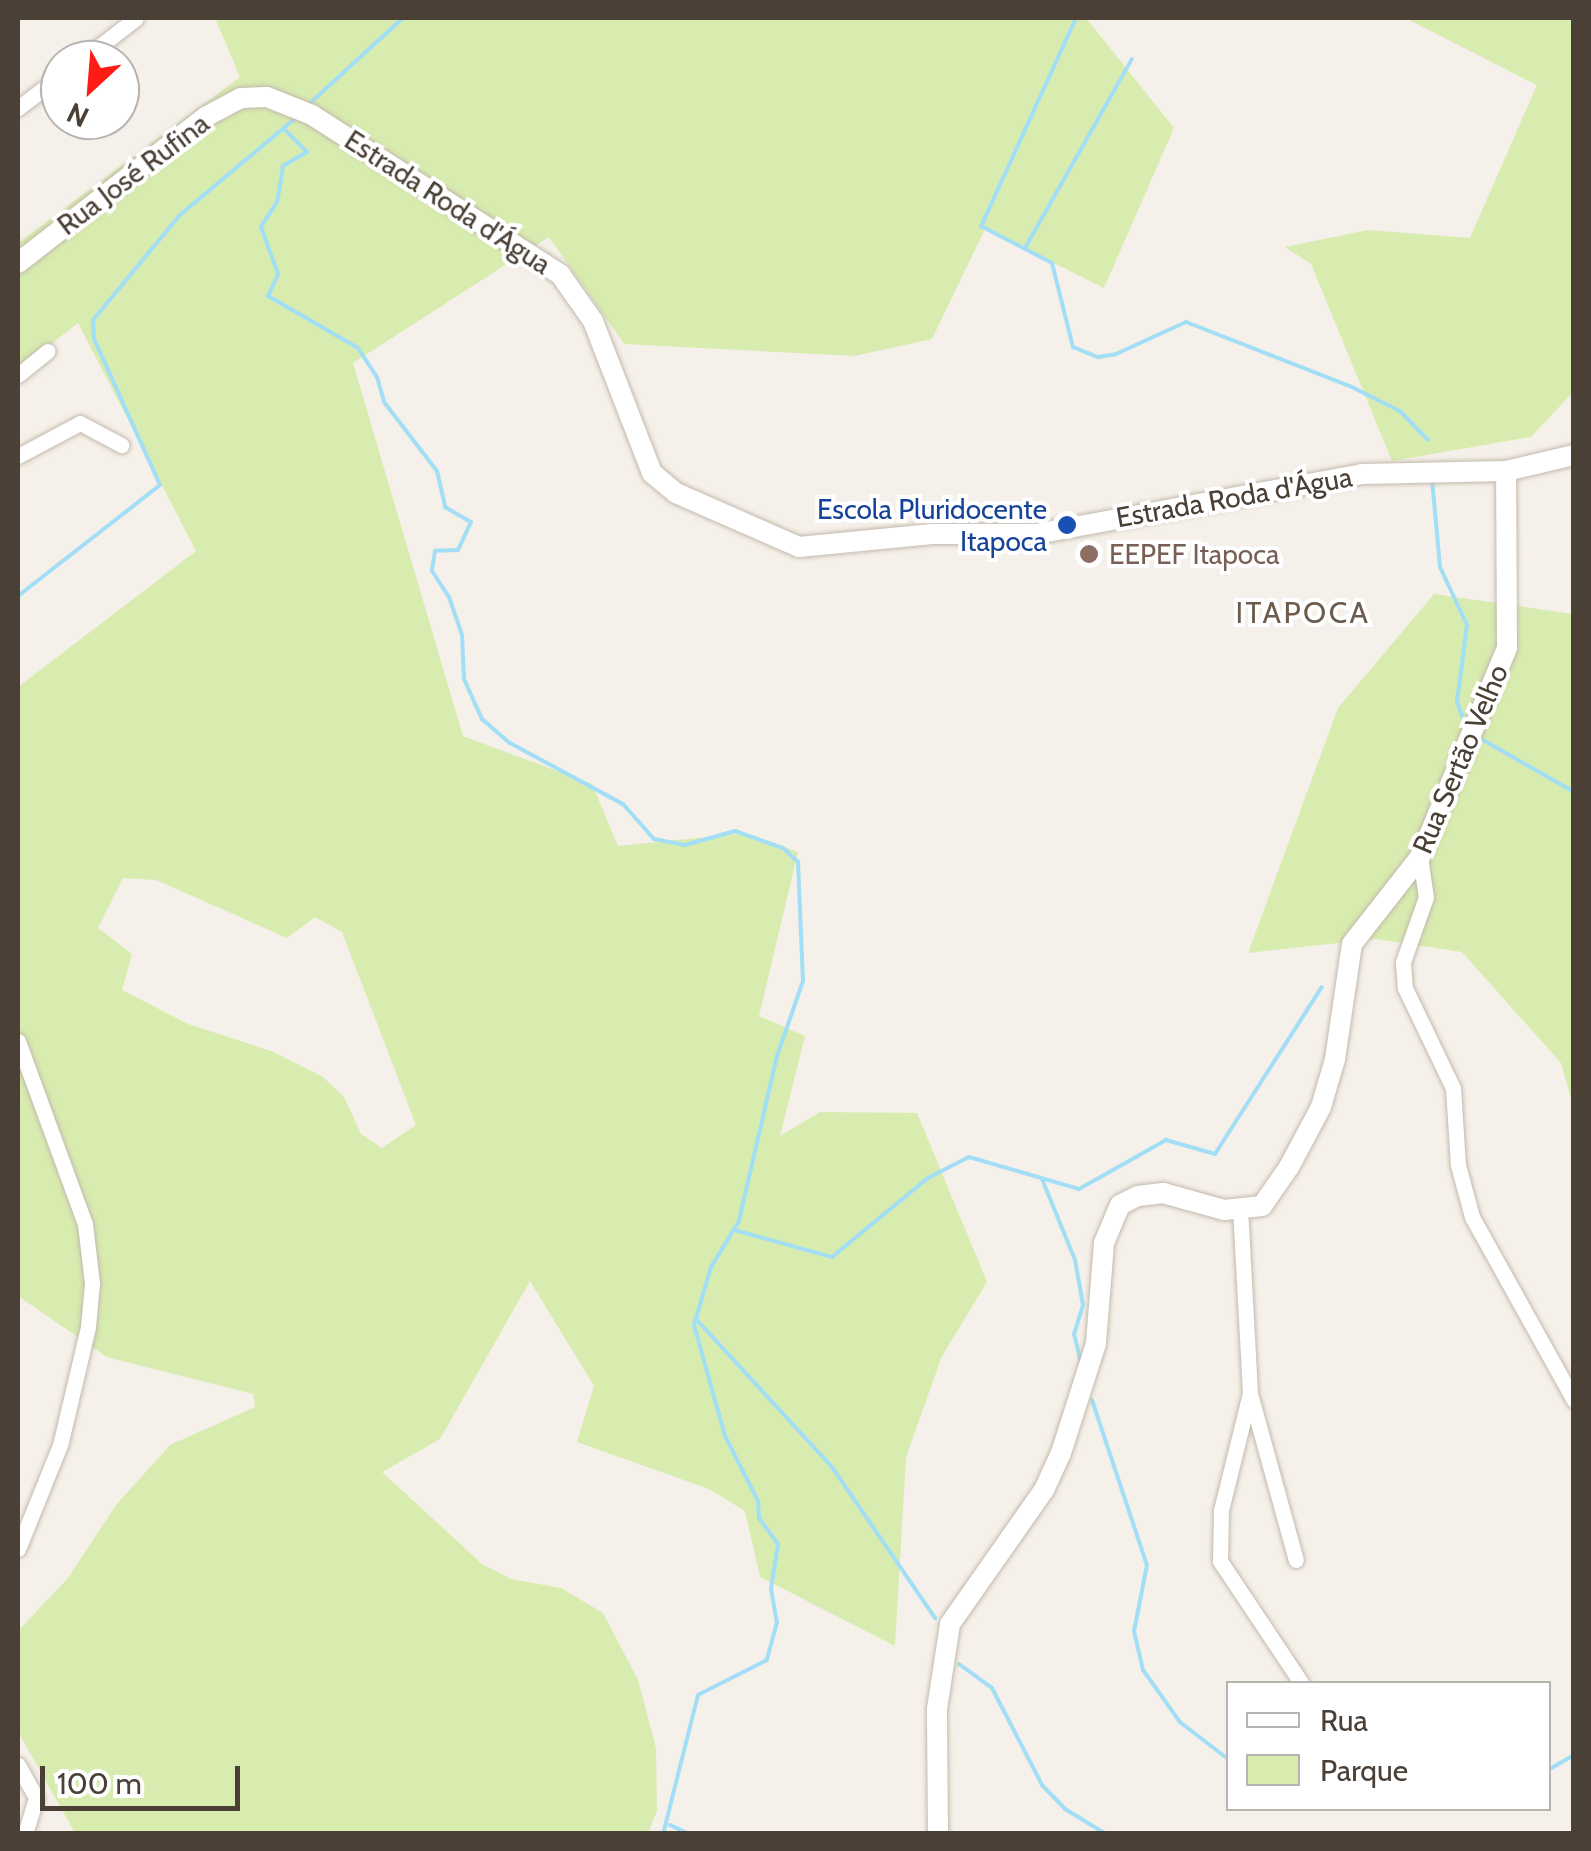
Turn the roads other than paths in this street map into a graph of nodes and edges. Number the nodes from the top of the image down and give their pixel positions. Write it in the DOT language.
graph roads {
  1 [pos="136,18"];
  2 [pos="108,40"];
  3 [pos="40,91"];
  4 [pos="254,96"];
  5 [pos="18,108"];
  6 [pos="18,264"];
  7 [pos="48,350"];
  8 [pos="18,375"];
  9 [pos="121,445"];
  10 [pos="1574,455"];
  11 [pos="18,456"];
  12 [pos="1506,471"];
  13 [pos="1420,857"];
  14 [pos="18,1041"];
  15 [pos="1240,1208"];
  16 [pos="1250,1393"];
  17 [pos="1574,1400"];
  18 [pos="18,1549"];
  19 [pos="1296,1560"];
  20 [pos="1300,1681"];
  21 [pos="18,1765"];
  22 [pos="26,1834"];
  23 [pos="938,1834"];
  1 -- 2 [label="street"];
  3 -- 5 [label="street"];
  4 -- 6 [label="street, Rua José Rufina"];
  4 -- 12 [label="street, Estrada Roda d'Água"];
  7 -- 8 [label="street"];
  9 -- 11 [label="street"];
  10 -- 12 [label="street, Estrada Roda d'Água"];
  12 -- 13 [label="street, Rua Sertão Velho"];
  13 -- 15 [label="street, Rua Sertão Velho"];
  13 -- 17 [label="street"];
  14 -- 18 [label="street"];
  15 -- 16 [label="street"];
  15 -- 23 [label="street"];
  16 -- 19 [label="street"];
  16 -- 20 [label="street"];
  21 -- 22 [label="street"];
}
